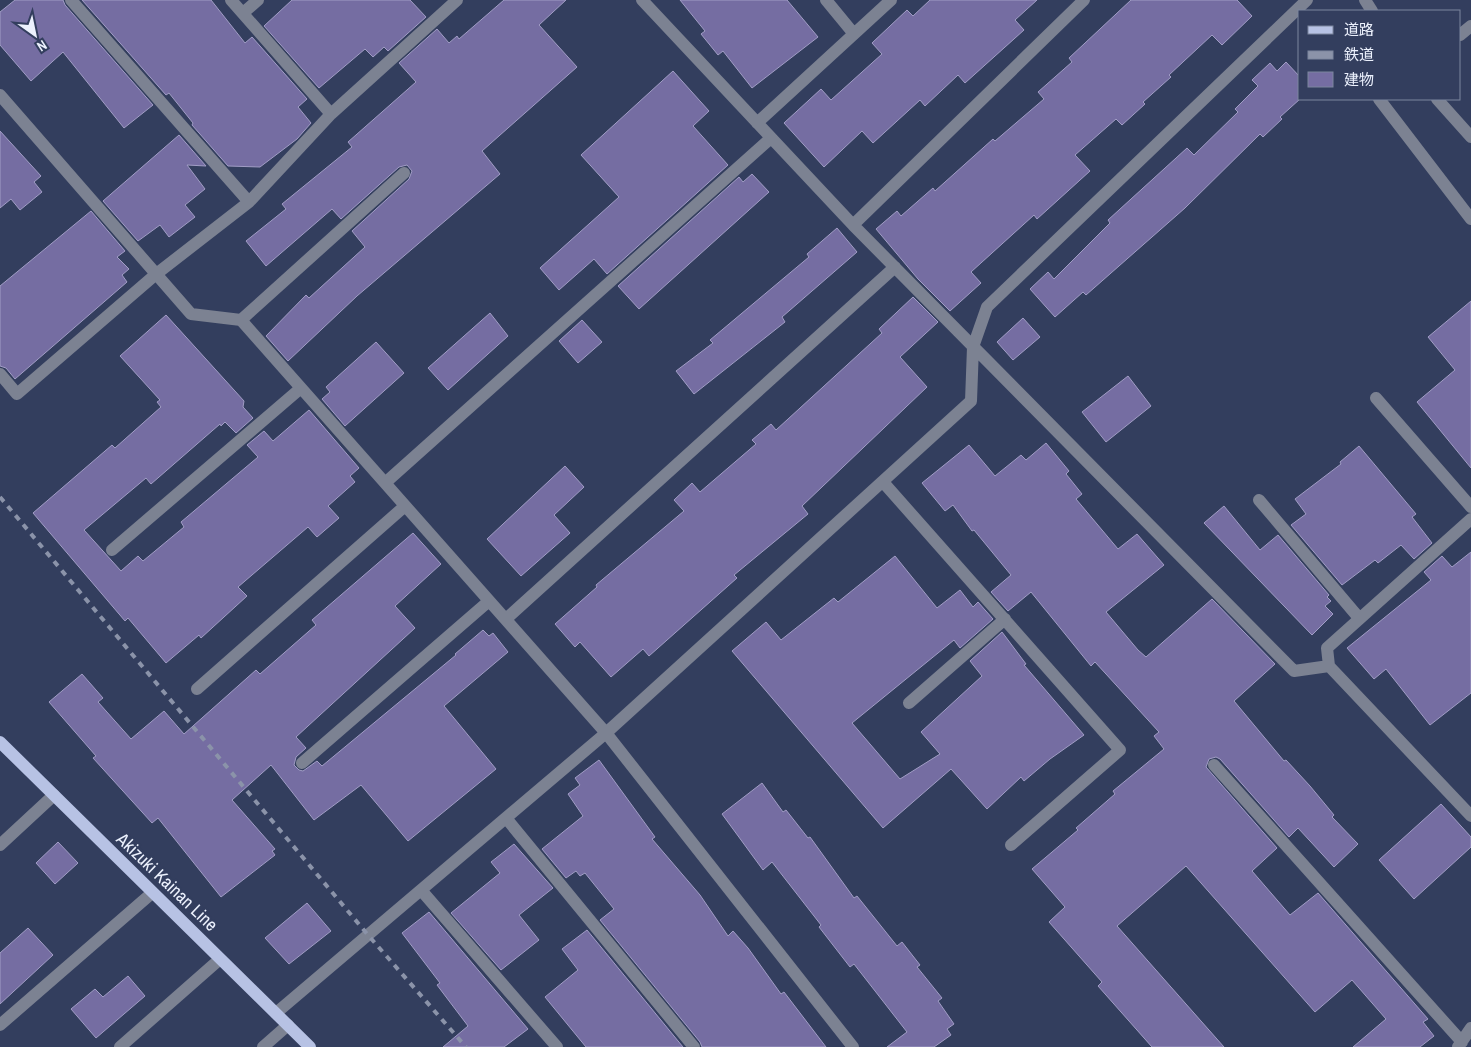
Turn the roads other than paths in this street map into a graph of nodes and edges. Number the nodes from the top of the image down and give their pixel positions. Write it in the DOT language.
graph roads {
  1 [pos="71,0"];
  2 [pos="231,0"];
  3 [pos="258,0"];
  4 [pos="457,0"];
  5 [pos="642,0"];
  6 [pos="826,0"];
  7 [pos="891,0"];
  8 [pos="1084,0"];
  9 [pos="1298,12"];
  10 [pos="243,13"];
  11 [pos="1471,26"];
  12 [pos="854,34"];
  13 [pos="1461,34"];
  14 [pos="0,95"];
  15 [pos="1381,100"];
  16 [pos="1438,100"];
  17 [pos="331,114"];
  18 [pos="757,123"];
  19 [pos="1471,137"];
  20 [pos="771,138"];
  21 [pos="404,173"];
  22 [pos="249,202"];
  23 [pos="1471,220"];
  24 [pos="853,225"];
  25 [pos="895,267"];
  26 [pos="155,275"];
  27 [pos="240,320"];
  28 [pos="973,347"];
  29 [pos="0,374"];
  30 [pos="301,388"];
  31 [pos="1376,398"];
  32 [pos="882,482"];
  33 [pos="385,483"];
  34 [pos="1259,500"];
  35 [pos="405,506"];
  36 [pos="1471,507"];
  37 [pos="1471,519"];
  38 [pos="112,550"];
  39 [pos="489,601"];
  40 [pos="1360,618"];
  41 [pos="506,619"];
  42 [pos="1005,619"];
  43 [pos="1329,666"];
  44 [pos="197,689"];
  45 [pos="909,703"];
  46 [pos="606,732"];
  47 [pos="0,742"];
  48 [pos="302,763"];
  49 [pos="1214,765"];
  50 [pos="54,795"];
  51 [pos="1471,816"];
  52 [pos="506,818"];
  53 [pos="0,844"];
  54 [pos="1011,845"];
  55 [pos="421,890"];
  56 [pos="152,893"];
  57 [pos="220,959"];
  58 [pos="276,1013"];
  59 [pos="0,1025"];
  60 [pos="288,1025"];
  61 [pos="1471,1028"];
  62 [pos="1460,1045"];
  63 [pos="120,1047"];
  64 [pos="263,1047"];
  65 [pos="310,1047"];
  66 [pos="557,1047"];
  67 [pos="694,1047"];
  68 [pos="853,1047"];
  1 -- 22 [label="street"];
  2 -- 10 [label="street"];
  3 -- 10 [label="street"];
  4 -- 17 [label="street"];
  5 -- 18 [label="street"];
  6 -- 12 [label="street"];
  7 -- 12 [label="street"];
  8 -- 24 [label="street"];
  9 -- 28 [label="street"];
  10 -- 17 [label="street"];
  11 -- 13 [label="street"];
  12 -- 18 [label="street"];
  14 -- 26 [label="street"];
  15 -- 23 [label="street"];
  16 -- 19 [label="street"];
  17 -- 22 [label="street"];
  18 -- 20 [label="street"];
  20 -- 24 [label="street"];
  20 -- 33 [label="street"];
  21 -- 27 [label="street"];
  22 -- 26 [label="street"];
  24 -- 25 [label="street"];
  25 -- 28 [label="street"];
  25 -- 41 [label="street"];
  26 -- 27 [label="street"];
  26 -- 29 [label="street"];
  27 -- 30 [label="street"];
  28 -- 32 [label="street"];
  28 -- 43 [label="street"];
  30 -- 33 [label="street"];
  30 -- 38 [label="street"];
  31 -- 36 [label="street"];
  32 -- 42 [label="street"];
  32 -- 46 [label="street"];
  33 -- 35 [label="street"];
  34 -- 40 [label="street"];
  35 -- 39 [label="street"];
  35 -- 44 [label="street"];
  37 -- 40 [label="street"];
  39 -- 41 [label="street"];
  39 -- 48 [label="street"];
  40 -- 43 [label="street"];
  41 -- 46 [label="street"];
  42 -- 45 [label="street"];
  42 -- 54 [label="street"];
  43 -- 51 [label="street"];
  46 -- 52 [label="street"];
  46 -- 68 [label="street"];
  47 -- 50 [label="main road, Akizuki Kainan Line"];
  49 -- 62 [label="street"];
  50 -- 53 [label="street"];
  50 -- 56 [label="main road, Akizuki Kainan Line"];
  52 -- 55 [label="street"];
  52 -- 67 [label="street"];
  55 -- 58 [label="street"];
  55 -- 66 [label="street"];
  56 -- 57 [label="main road, Akizuki Kainan Line"];
  56 -- 59 [label="street"];
  57 -- 58 [label="main road, Akizuki Kainan Line"];
  57 -- 63 [label="street"];
  58 -- 60 [label="main road, Akizuki Kainan Line"];
  60 -- 64 [label="street"];
  60 -- 65 [label="main road, Akizuki Kainan Line"];
  61 -- 62 [label="street"];
}
